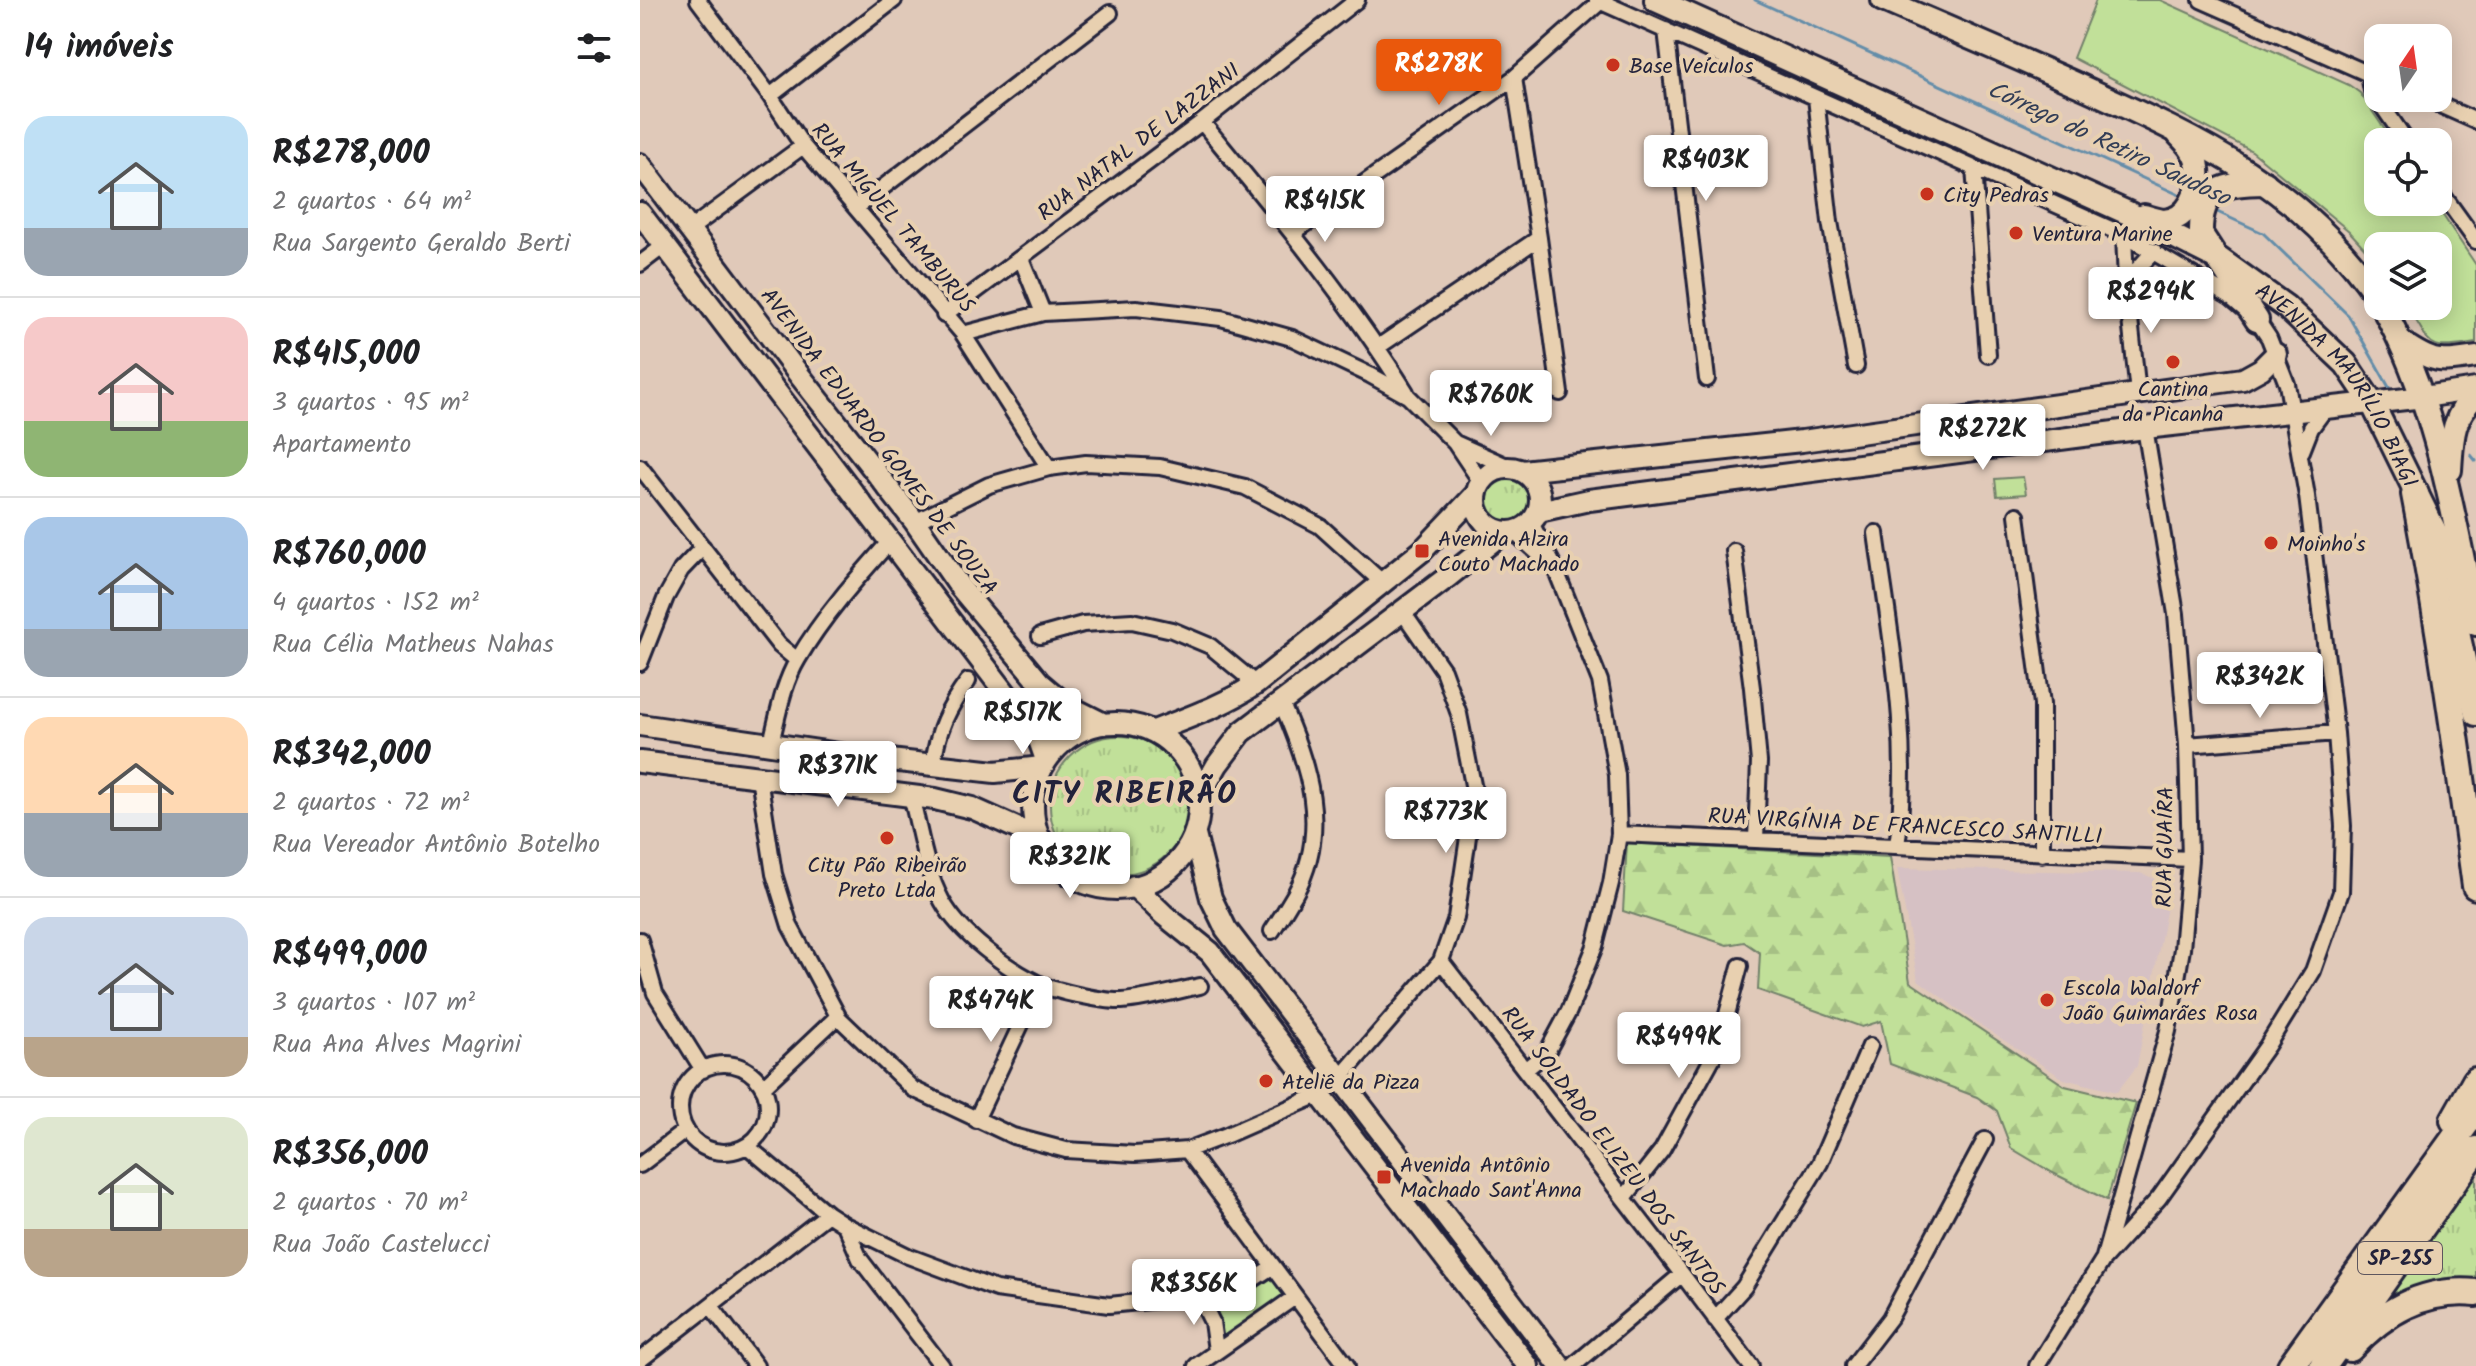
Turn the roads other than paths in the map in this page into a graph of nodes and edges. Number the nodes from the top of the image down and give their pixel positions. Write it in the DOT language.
graph roads {
  1 [pos="698,0"];
  2 [pos="894,0"];
  3 [pos="1357,0"];
  4 [pos="1656,0"];
  5 [pos="1883,0"];
  6 [pos="2201,0"];
  7 [pos="1598,1"];
  8 [pos="1110,13"];
  9 [pos="1666,30"];
  10 [pos="2364,72"];
  11 [pos="1514,78"];
  12 [pos="770,96"];
  13 [pos="1816,98"];
  14 [pos="2476,106"];
  15 [pos="2452,110"];
  16 [pos="2461,114"];
  17 [pos="2476,121"];
  18 [pos="1202,122"];
  19 [pos="2169,126"];
  20 [pos="803,146"];
  21 [pos="640,164"];
  22 [pos="1974,168"];
  23 [pos="2265,183"];
  24 [pos="2208,184"];
  25 [pos="856,208"];
  26 [pos="2452,208"];
  27 [pos="640,213"];
  28 [pos="2193,216"];
  29 [pos="2126,224"];
  30 [pos="690,229"];
  31 [pos="1293,233"];
  32 [pos="1539,238"];
  33 [pos="2476,241"];
  34 [pos="665,245"];
  35 [pos="2154,251"];
  36 [pos="1021,258"];
  37 [pos="2219,259"];
  38 [pos="640,264"];
  39 [pos="2364,279"];
  40 [pos="2126,282"];
  41 [pos="1043,313"];
  42 [pos="944,315"];
  43 [pos="2257,320"];
  44 [pos="2390,320"];
  45 [pos="963,334"];
  46 [pos="2402,342"];
  47 [pos="1378,347"];
  48 [pos="2276,354"];
  49 [pos="1988,355"];
  50 [pos="2476,357"];
  51 [pos="1856,366"];
  52 [pos="800,376"];
  53 [pos="1707,379"];
  54 [pos="2214,383"];
  55 [pos="2476,389"];
  56 [pos="779,393"];
  57 [pos="1560,393"];
  58 [pos="2138,393"];
  59 [pos="1408,396"];
  60 [pos="2476,396"];
  61 [pos="2424,397"];
  62 [pos="2372,403"];
  63 [pos="2061,404"];
  64 [pos="2325,409"];
  65 [pos="2294,413"];
  66 [pos="2220,419"];
  67 [pos="2145,428"];
  68 [pos="2064,439"];
  69 [pos="1802,441"];
  70 [pos="1455,443"];
  71 [pos="2301,455"];
  72 [pos="640,467"];
  73 [pos="1049,468"];
  74 [pos="1516,470"];
  75 [pos="1806,472"];
  76 [pos="2448,487"];
  77 [pos="1479,488"];
  78 [pos="2415,494"];
  79 [pos="2017,515"];
  80 [pos="915,522"];
  81 [pos="1522,525"];
  82 [pos="1876,533"];
  83 [pos="891,540"];
  84 [pos="703,547"];
  85 [pos="1734,551"];
  86 [pos="1383,583"];
  87 [pos="960,587"];
  88 [pos="939,603"];
  89 [pos="1402,611"];
  90 [pos="2476,624"];
  91 [pos="1324,630"];
  92 [pos="1040,636"];
  93 [pos="1344,656"];
  94 [pos="797,660"];
  95 [pos="640,663"];
  96 [pos="968,681"];
  97 [pos="1256,684"];
  98 [pos="1281,702"];
  99 [pos="2476,714"];
  100 [pos="1104,724"];
  101 [pos="640,725"];
  102 [pos="1154,731"];
  103 [pos="2336,733"];
  104 [pos="771,743"];
  105 [pos="2187,745"];
  106 [pos="846,755"];
  107 [pos="640,762"];
  108 [pos="1044,763"];
  109 [pos="933,765"];
  110 [pos="759,777"];
  111 [pos="842,787"];
  112 [pos="1200,795"];
  113 [pos="911,796"];
  114 [pos="1619,834"];
  115 [pos="1195,835"];
  116 [pos="1041,839"];
  117 [pos="1756,839"];
  118 [pos="1897,846"];
  119 [pos="2042,854"];
  120 [pos="2190,859"];
  121 [pos="1134,886"];
  122 [pos="2476,886"];
  123 [pos="1272,931"];
  124 [pos="640,940"];
  125 [pos="1441,961"];
  126 [pos="1740,966"];
  127 [pos="644,971"];
  128 [pos="1040,984"];
  129 [pos="1200,986"];
  130 [pos="1288,1011"];
  131 [pos="838,1016"];
  132 [pos="1267,1025"];
  133 [pos="1870,1046"];
  134 [pos="703,1070"];
  135 [pos="1525,1070"];
  136 [pos="1340,1078"];
  137 [pos="2476,1081"];
  138 [pos="763,1087"];
  139 [pos="1321,1094"];
  140 [pos="2476,1109"];
  141 [pos="976,1120"];
  142 [pos="686,1130"];
  143 [pos="1985,1140"];
  144 [pos="747,1146"];
  145 [pos="1187,1150"];
  146 [pos="2476,1150"];
  147 [pos="640,1165"];
  148 [pos="1624,1198"];
  149 [pos="828,1214"];
  150 [pos="1450,1223"];
  151 [pos="845,1225"];
  152 [pos="1431,1238"];
  153 [pos="2102,1261"];
  154 [pos="1272,1267"];
  155 [pos="1682,1274"];
  156 [pos="2344,1291"];
  157 [pos="2476,1293"];
  158 [pos="1199,1296"];
  159 [pos="1295,1297"];
  160 [pos="711,1306"];
  161 [pos="1715,1319"];
  162 [pos="1216,1350"];
  163 [pos="640,1360"];
  164 [pos="756,1366"];
  165 [pos="942,1366"];
  166 [pos="1196,1366"];
  167 [pos="1347,1366"];
  168 [pos="1528,1366"];
  169 [pos="1560,1366"];
  170 [pos="1573,1366"];
  171 [pos="1751,1366"];
  172 [pos="1853,1366"];
  173 [pos="2037,1366"];
  174 [pos="2291,1366"];
  175 [pos="2323,1366"];
  176 [pos="2335,1366"];
  1 -- 12 [label="street, RUA MIGUEL TAMBURUS"];
  2 -- 12 [label="street"];
  3 -- 18 [label="street, RUA NATAL DE LAZZANI"];
  4 -- 29 [label="main road, AVENIDA MAURÍLIO BIAGI"];
  5 -- 19 [label="main road"];
  6 -- 10 [label="street"];
  7 -- 9 [label="street"];
  7 -- 11 [label="street"];
  8 -- 25 [label="street"];
  9 -- 13 [label="street"];
  9 -- 53 [label="street"];
  11 -- 31 [label="street"];
  11 -- 32 [label="street"];
  12 -- 20 [label="street, RUA MIGUEL TAMBURUS"];
  13 -- 22 [label="street"];
  13 -- 51 [label="street"];
  14 -- 16 [label="street"];
  15 -- 16 [label="street"];
  16 -- 17 [label="street"];
  18 -- 31 [label="street"];
  18 -- 36 [label="street, RUA NATAL DE LAZZANI"];
  19 -- 23 [label="main road"];
  19 -- 24 [label="main road"];
  20 -- 25 [label="street, RUA MIGUEL TAMBURUS"];
  20 -- 30 [label="street"];
  21 -- 30 [label="street, AVENIDA EDUARDO GOMES DE SOUZA"];
  22 -- 29 [label="street"];
  22 -- 49 [label="street"];
  23 -- 24 [label="main road"];
  23 -- 39 [label="main road"];
  24 -- 28 [label="main road"];
  25 -- 42 [label="street, RUA MIGUEL TAMBURUS"];
  26 -- 33 [label="street"];
  27 -- 34 [label="street"];
  28 -- 29 [label="main road"];
  28 -- 37 [label="main road"];
  29 -- 35 [label="street"];
  29 -- 37 [label="main road, AVENIDA MAURÍLIO BIAGI"];
  29 -- 40 [label="street"];
  30 -- 52 [label="street, AVENIDA EDUARDO GOMES DE SOUZA"];
  31 -- 47 [label="street"];
  32 -- 47 [label="street"];
  32 -- 57 [label="street"];
  34 -- 38 [label="street"];
  34 -- 56 [label="street"];
  35 -- 40 [label="street"];
  35 -- 43 [label="street"];
  36 -- 41 [label="street"];
  36 -- 42 [label="street, RUA NATAL DE LAZZANI"];
  37 -- 43 [label="main road"];
  37 -- 62 [label="main road, AVENIDA MAURÍLIO BIAGI"];
  40 -- 58 [label="street"];
  41 -- 45 [label="street"];
  41 -- 59 [label="street"];
  42 -- 45 [label="street, RUA MIGUEL TAMBURUS"];
  43 -- 48 [label="street, AVENIDA MAURÍLIO BIAGI"];
  44 -- 46 [label="main road, AVENIDA MAURÍLIO BIAGI"];
  45 -- 73 [label="street, RUA MIGUEL TAMBURUS"];
  46 -- 50 [label="street"];
  46 -- 61 [label="main road, AVENIDA MAURÍLIO BIAGI"];
  47 -- 59 [label="street"];
  48 -- 54 [label="street"];
  48 -- 65 [label="street, AVENIDA MAURÍLIO BIAGI"];
  52 -- 56 [label="street"];
  52 -- 80 [label="street, AVENIDA EDUARDO GOMES DE SOUZA"];
  54 -- 58 [label="street"];
  54 -- 66 [label="street"];
  55 -- 61 [label="street"];
  56 -- 83 [label="street"];
  58 -- 63 [label="street"];
  59 -- 70 [label="street"];
  60 -- 76 [label="main road"];
  61 -- 62 [label="street"];
  61 -- 76 [label="main road, AVENIDA MAURÍLIO BIAGI"];
  62 -- 64 [label="street"];
  62 -- 78 [label="main road, AVENIDA MAURÍLIO BIAGI"];
  63 -- 68 [label="street"];
  63 -- 69 [label="street"];
  64 -- 65 [label="street"];
  64 -- 71 [label="street"];
  65 -- 66 [label="street"];
  65 -- 71 [label="street, AVENIDA MAURÍLIO BIAGI"];
  66 -- 67 [label="street"];
  67 -- 68 [label="street"];
  67 -- 105 [label="street, RUA GUAÍRA"];
  68 -- 75 [label="street"];
  69 -- 74 [label="street"];
  69 -- 75 [label="street"];
  70 -- 74 [label="street"];
  70 -- 77 [label="street"];
  71 -- 103 [label="street, AVENIDA MAURÍLIO BIAGI"];
  72 -- 84 [label="street"];
  73 -- 80 [label="street"];
  73 -- 86 [label="street"];
  74 -- 77 [label="street"];
  74 -- 81 [label="street"];
  75 -- 81 [label="street"];
  76 -- 90 [label="main road, AVENIDA MAURÍLIO BIAGI"];
  77 -- 81 [label="street"];
  77 -- 86 [label="street"];
  78 -- 99 [label="main road, AVENIDA MAURÍLIO BIAGI"];
  78 -- 122 [label="highway"];
  79 -- 119 [label="street"];
  80 -- 87 [label="street, AVENIDA EDUARDO GOMES DE SOUZA"];
  81 -- 89 [label="street"];
  81 -- 114 [label="street"];
  82 -- 118 [label="street"];
  83 -- 88 [label="street"];
  83 -- 94 [label="street"];
  84 -- 94 [label="street"];
  84 -- 95 [label="street"];
  85 -- 117 [label="street"];
  86 -- 91 [label="street"];
  87 -- 88 [label="street"];
  87 -- 100 [label="street, AVENIDA EDUARDO GOMES DE SOUZA"];
  88 -- 108 [label="street"];
  89 -- 93 [label="street"];
  89 -- 125 [label="street"];
  91 -- 93 [label="street"];
  91 -- 97 [label="street"];
  92 -- 97 [label="street"];
  93 -- 98 [label="street"];
  94 -- 104 [label="street"];
  96 -- 109 [label="street"];
  97 -- 102 [label="street"];
  98 -- 112 [label="street"];
  98 -- 123 [label="street"];
  100 -- 102 [label="street"];
  100 -- 108 [label="street"];
  101 -- 104 [label="street"];
  102 -- 112 [label="street"];
  103 -- 105 [label="street"];
  103 -- 153 [label="street, AVENIDA MAURÍLIO BIAGI"];
  104 -- 106 [label="street"];
  105 -- 120 [label="street, RUA GUAÍRA"];
  106 -- 109 [label="street"];
  106 -- 111 [label="street"];
  107 -- 110 [label="street"];
  108 -- 109 [label="street"];
  108 -- 116 [label="street"];
  110 -- 111 [label="street"];
  110 -- 131 [label="street"];
  111 -- 113 [label="street"];
  112 -- 115 [label="street"];
  113 -- 116 [label="street"];
  113 -- 128 [label="street"];
  114 -- 117 [label="street, RUA VIRGÍNIA DE FRANCESCO SANTILLI"];
  114 -- 135 [label="street"];
  115 -- 121 [label="street"];
  115 -- 130 [label="street"];
  116 -- 121 [label="street"];
  117 -- 118 [label="street, RUA VIRGÍNIA DE FRANCESCO SANTILLI"];
  118 -- 119 [label="street, RUA VIRGÍNIA DE FRANCESCO SANTILLI"];
  119 -- 120 [label="street, RUA VIRGÍNIA DE FRANCESCO SANTILLI"];
  120 -- 153 [label="street, RUA GUAÍRA"];
  121 -- 132 [label="street"];
  124 -- 127 [label="street"];
  125 -- 135 [label="street, RUA SOLDADO ELIZEU DOS SANTOS"];
  125 -- 136 [label="street"];
  126 -- 148 [label="street"];
  127 -- 134 [label="street"];
  128 -- 129 [label="street"];
  128 -- 141 [label="street"];
  130 -- 132 [label="street"];
  130 -- 136 [label="street"];
  131 -- 138 [label="street"];
  131 -- 141 [label="street"];
  132 -- 139 [label="street"];
  133 -- 161 [label="street"];
  134 -- 138 [label="street"];
  134 -- 142 [label="street"];
  135 -- 148 [label="street, RUA SOLDADO ELIZEU DOS SANTOS"];
  136 -- 150 [label="street"];
  137 -- 156 [label="highway"];
  138 -- 144 [label="street"];
  139 -- 145 [label="street"];
  139 -- 152 [label="street"];
  140 -- 156 [label="highway, SP-255"];
  141 -- 145 [label="street"];
  142 -- 144 [label="street"];
  142 -- 147 [label="street"];
  143 -- 172 [label="street"];
  144 -- 149 [label="street"];
  145 -- 154 [label="street"];
  146 -- 175 [label="highway, SP-255"];
  148 -- 155 [label="street, RUA SOLDADO ELIZEU DOS SANTOS"];
  149 -- 151 [label="street"];
  149 -- 160 [label="street"];
  150 -- 152 [label="street"];
  150 -- 169 [label="street"];
  151 -- 158 [label="street"];
  151 -- 165 [label="street"];
  152 -- 168 [label="street"];
  153 -- 173 [label="street"];
  154 -- 158 [label="street"];
  154 -- 159 [label="street"];
  155 -- 161 [label="street, RUA SOLDADO ELIZEU DOS SANTOS"];
  155 -- 170 [label="street"];
  156 -- 174 [label="highway, SP-255"];
  157 -- 176 [label="highway"];
  158 -- 162 [label="street"];
  159 -- 162 [label="street"];
  159 -- 167 [label="street"];
  160 -- 163 [label="street"];
  160 -- 164 [label="street"];
  161 -- 171 [label="street, RUA SOLDADO ELIZEU DOS SANTOS"];
  162 -- 166 [label="street"];
}
